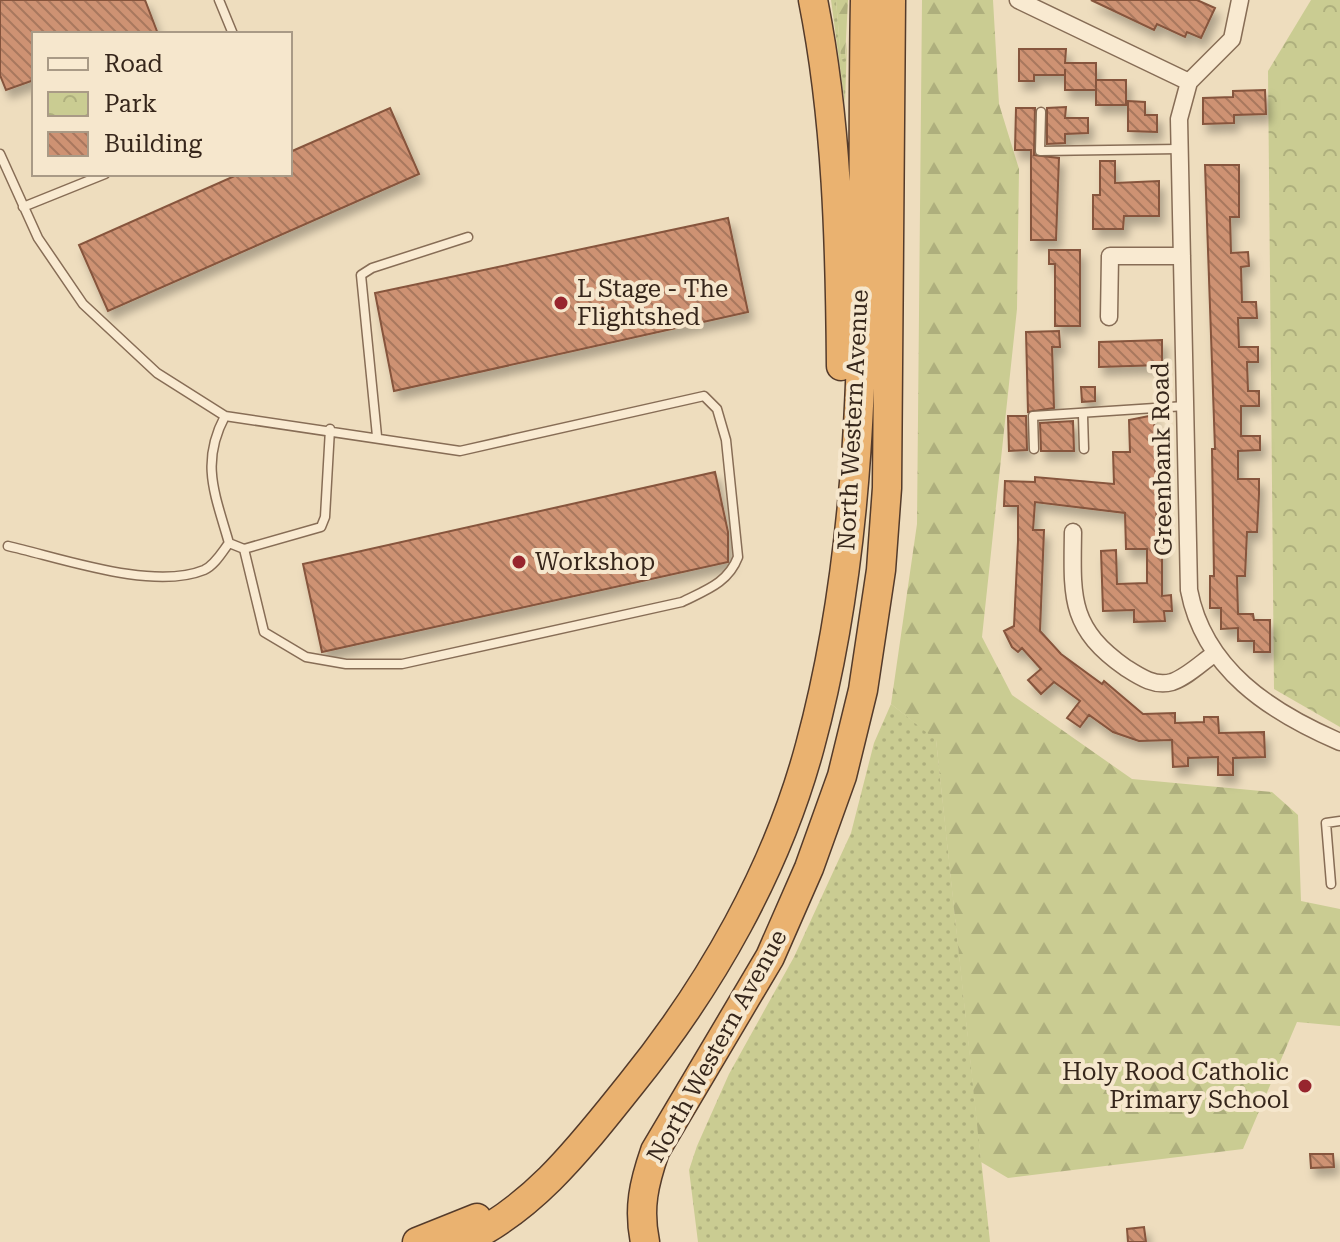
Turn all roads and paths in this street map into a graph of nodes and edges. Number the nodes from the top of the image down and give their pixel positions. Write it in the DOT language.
graph roads {
  1 [pos="219,0"];
  2 [pos="813,0"];
  3 [pos="865,0"];
  4 [pos="891,0"];
  5 [pos="1018,0"];
  6 [pos="1240,0"];
  7 [pos="232,32"];
  8 [pos="1189,82"];
  9 [pos="1041,112"];
  10 [pos="1179,149"];
  11 [pos="0,154"];
  12 [pos="100,176"];
  13 [pos="23,207"];
  14 [pos="468,237"];
  15 [pos="1182,256"];
  16 [pos="1109,317"];
  17 [pos="1185,406"];
  18 [pos="225,416"];
  19 [pos="1083,416"];
  20 [pos="330,429"];
  21 [pos="377,436"];
  22 [pos="1034,449"];
  23 [pos="1084,449"];
  24 [pos="1073,532"];
  25 [pos="229,543"];
  26 [pos="8,546"];
  27 [pos="244,549"];
  28 [pos="839,603"];
  29 [pos="1214,654"];
  30 [pos="1340,742"];
  31 [pos="1340,821"];
  32 [pos="1331,884"];
  33 [pos="637,1078"];
  34 [pos="417,1242"];
  35 [pos="462,1242"];
  36 [pos="645,1242"];
  1 -- 7 [label="lane"];
  2 -- 28 [label="highway"];
  3 -- 28 [label="highway, North Western Avenue"];
  4 -- 36 [label="highway, North Western Avenue"];
  5 -- 8 [label="street"];
  6 -- 8 [label="street"];
  8 -- 10 [label="street, Greenbank Road"];
  9 -- 10 [label="lane"];
  10 -- 15 [label="street, Greenbank Road"];
  11 -- 13 [label="lane"];
  12 -- 13 [label="lane"];
  13 -- 18 [label="lane"];
  14 -- 21 [label="lane"];
  15 -- 16 [label="street"];
  15 -- 17 [label="street, Greenbank Road"];
  17 -- 19 [label="lane"];
  17 -- 29 [label="street, Greenbank Road"];
  18 -- 20 [label="lane"];
  18 -- 25 [label="lane"];
  19 -- 22 [label="lane"];
  19 -- 23 [label="lane"];
  20 -- 21 [label="lane"];
  20 -- 27 [label="lane"];
  21 -- 27 [label="lane"];
  24 -- 29 [label="street"];
  25 -- 26 [label="lane"];
  25 -- 27 [label="lane"];
  28 -- 33 [label="highway, North Western Avenue"];
  29 -- 30 [label="street, Greenbank Road"];
  31 -- 32 [label="lane"];
  33 -- 34 [label="highway"];
  33 -- 35 [label="highway, North Western Avenue"];
}
